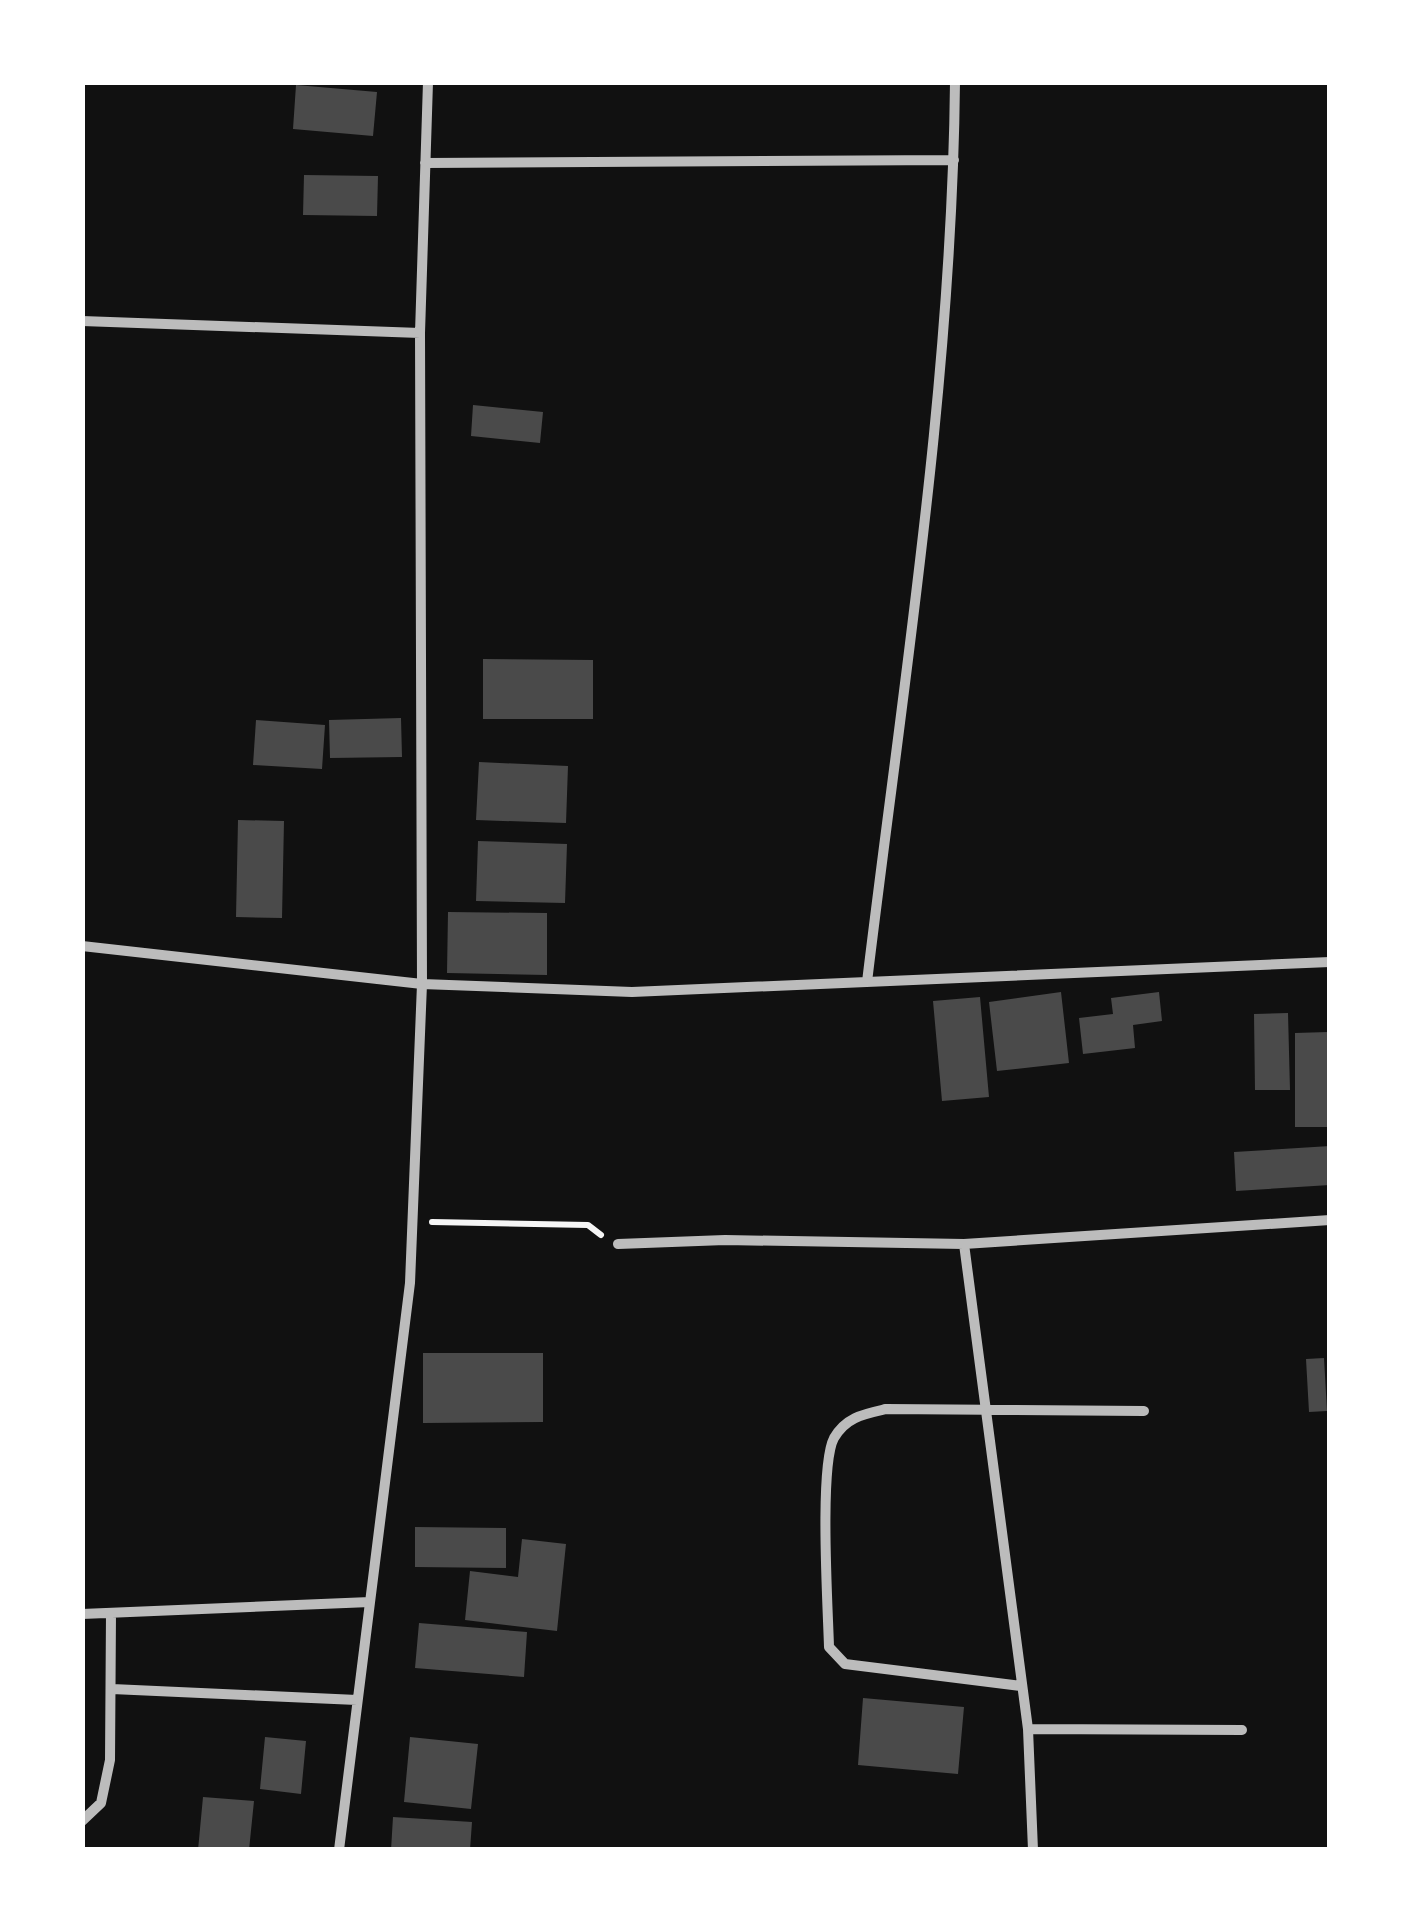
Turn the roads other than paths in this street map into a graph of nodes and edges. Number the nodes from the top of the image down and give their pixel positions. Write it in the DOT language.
graph roads {
  1 [pos="428,82"];
  2 [pos="955,82"];
  3 [pos="954,160"];
  4 [pos="425,163"];
  5 [pos="82,321"];
  6 [pos="420,334"];
  7 [pos="82,946"];
  8 [pos="1330,962"];
  9 [pos="867,982"];
  10 [pos="422,984"];
  11 [pos="1330,1220"];
  12 [pos="613,1242"];
  13 [pos="964,1244"];
  14 [pos="982,1408"];
  15 [pos="1144,1411"];
  16 [pos="370,1602"];
  17 [pos="82,1614"];
  18 [pos="111,1614"];
  19 [pos="1021,1686"];
  20 [pos="112,1689"];
  21 [pos="358,1700"];
  22 [pos="1028,1729"];
  23 [pos="1242,1730"];
  24 [pos="82,1821"];
  25 [pos="339,1850"];
  26 [pos="1033,1850"];
  1 -- 4 [label="street"];
  2 -- 3 [label="street"];
  3 -- 4 [label="street"];
  3 -- 9 [label="street"];
  4 -- 6 [label="street"];
  5 -- 6 [label="street"];
  6 -- 10 [label="street"];
  7 -- 10 [label="street"];
  8 -- 9 [label="street"];
  9 -- 10 [label="street"];
  10 -- 16 [label="street"];
  11 -- 13 [label="street"];
  12 -- 13 [label="street"];
  13 -- 14 [label="street"];
  14 -- 15 [label="street"];
  14 -- 19 [label="street"];
  14 -- 19 [label="street"];
  16 -- 18 [label="street"];
  16 -- 21 [label="street"];
  17 -- 18 [label="street"];
  18 -- 20 [label="street"];
  19 -- 22 [label="street"];
  20 -- 21 [label="street"];
  20 -- 24 [label="street"];
  21 -- 25 [label="street"];
  22 -- 23 [label="street"];
  22 -- 26 [label="street"];
}
